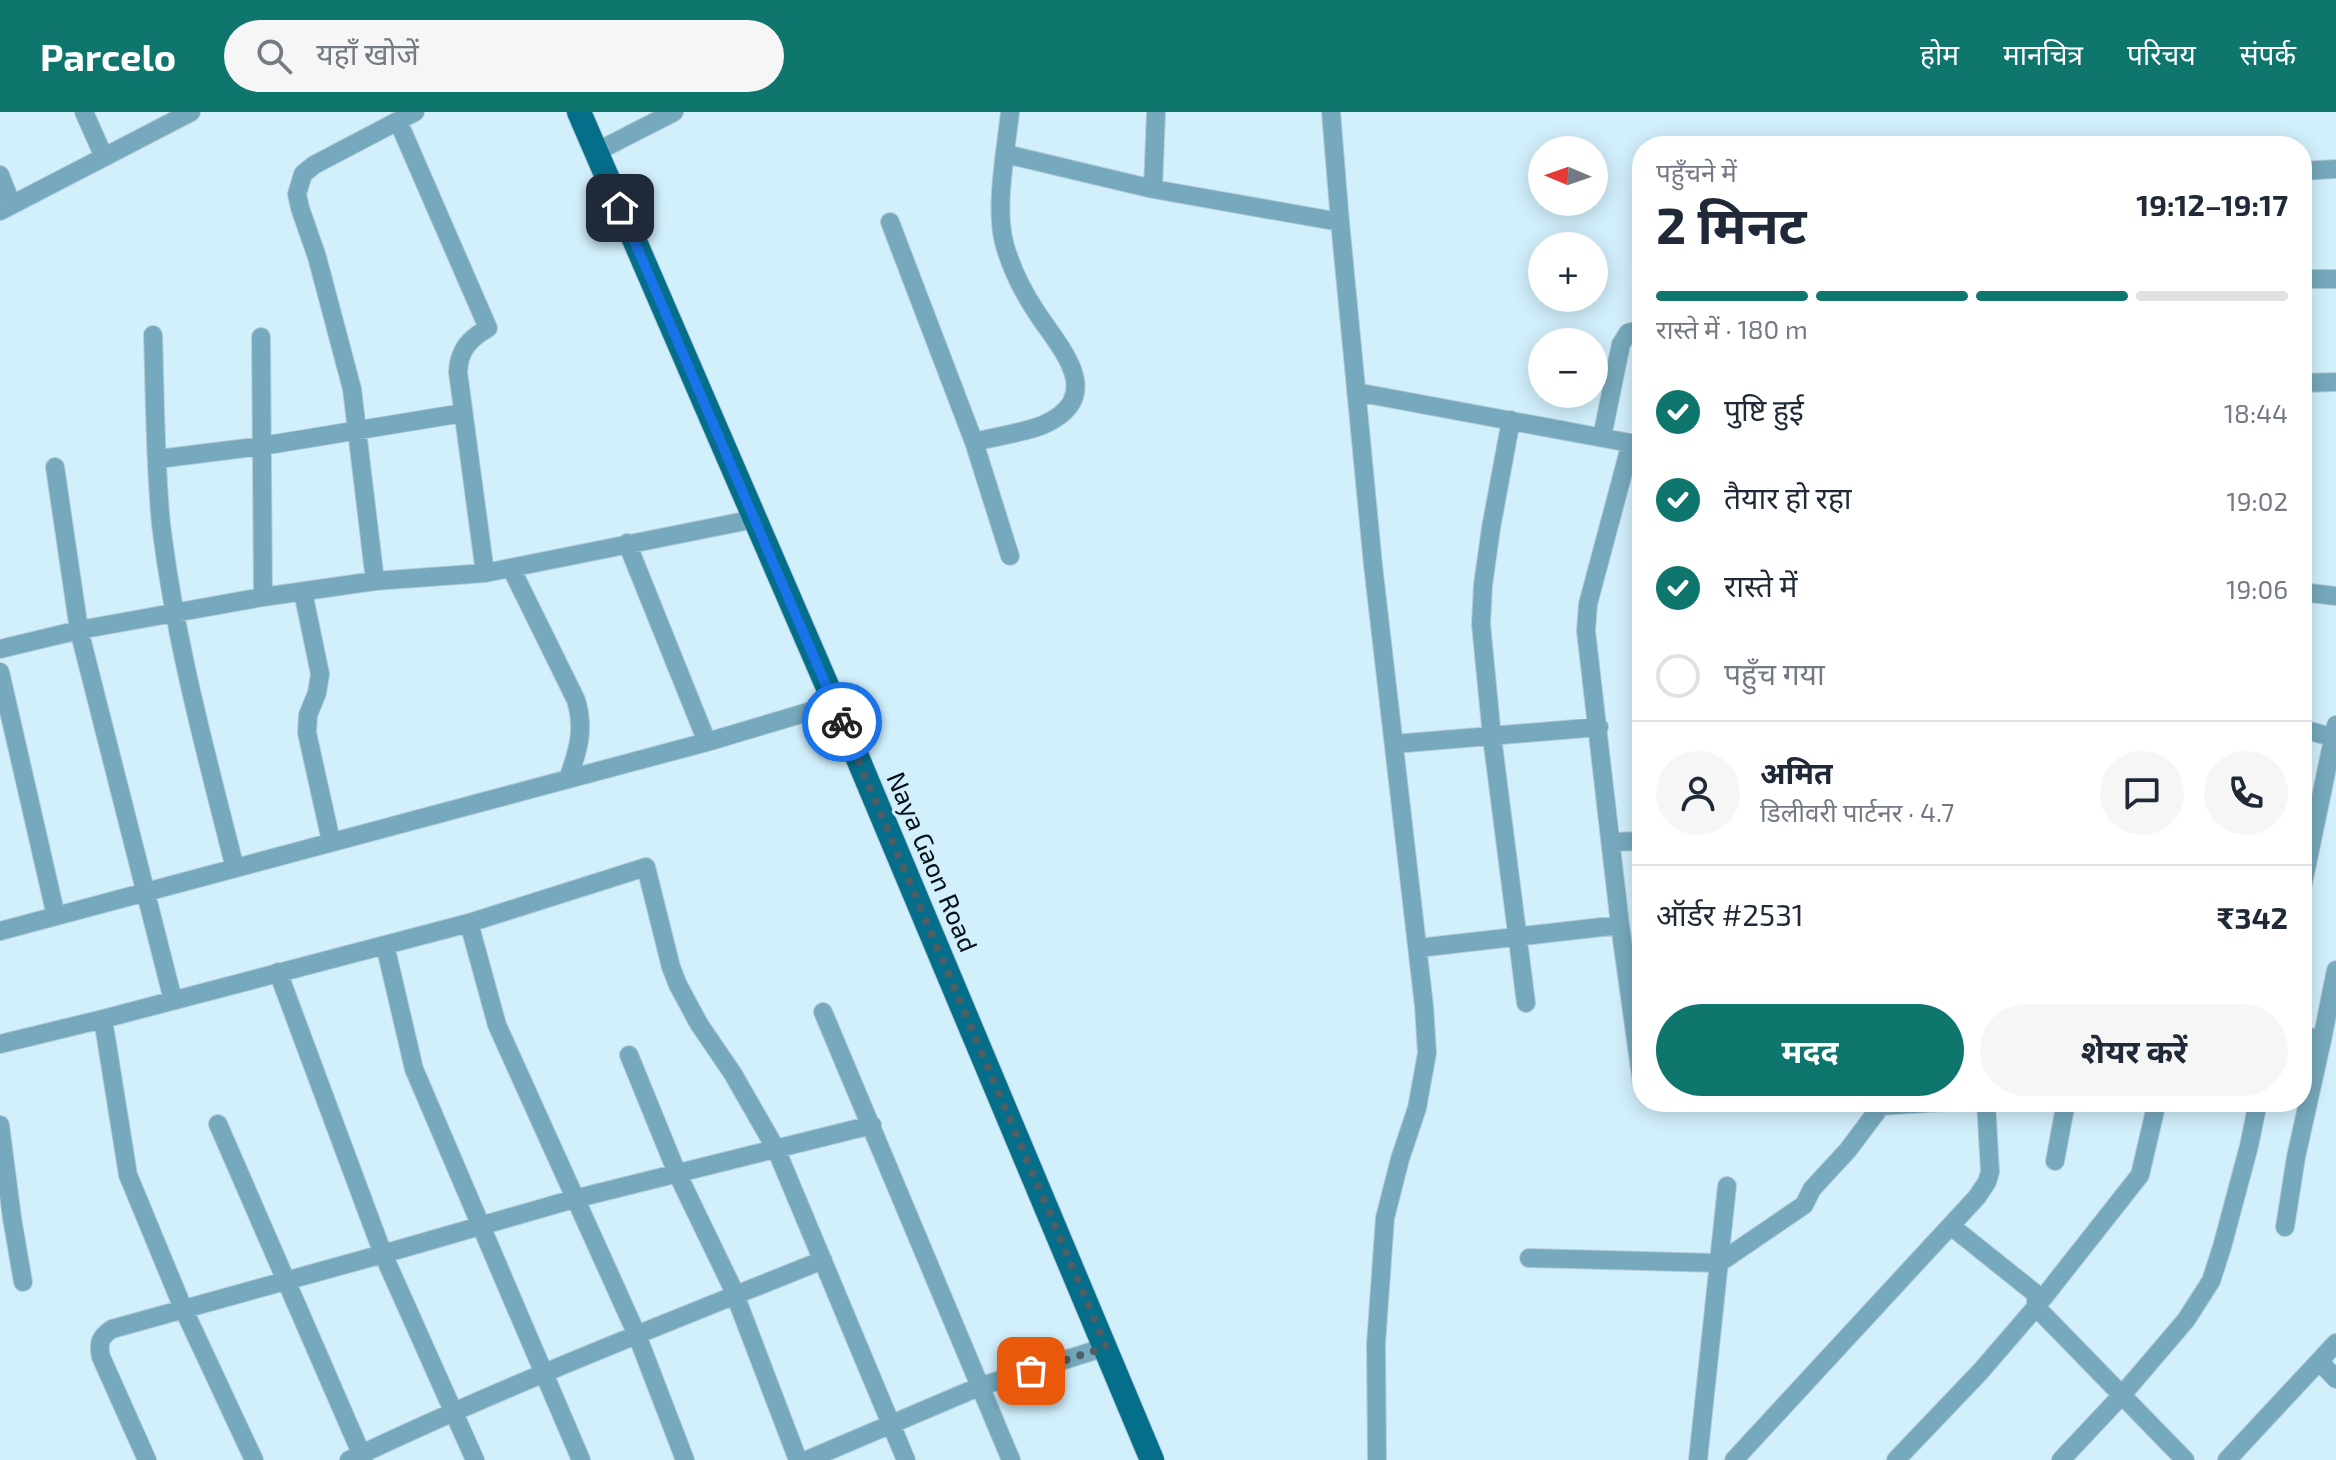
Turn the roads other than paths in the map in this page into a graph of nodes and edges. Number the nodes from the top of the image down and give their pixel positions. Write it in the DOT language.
graph roads {
  1 [pos="84,112"];
  2 [pos="191,112"];
  3 [pos="415,112"];
  4 [pos="579,112"];
  5 [pos="674,112"];
  6 [pos="1010,112"];
  7 [pos="1156,112"];
  8 [pos="1331,112"];
  9 [pos="398,121"];
  10 [pos="596,152"];
  11 [pos="1006,154"];
  12 [pos="104,157"];
  13 [pos="2336,169"];
  14 [pos="2312,170"];
  15 [pos="0,175"];
  16 [pos="1153,189"];
  17 [pos="6,208"];
  18 [pos="890,222"];
  19 [pos="1340,222"];
  20 [pos="2312,279"];
  21 [pos="2336,279"];
  22 [pos="1632,332"];
  23 [pos="153,335"];
  24 [pos="261,337"];
  25 [pos="2336,382"];
  26 [pos="2312,383"];
  27 [pos="1356,392"];
  28 [pos="463,413"];
  29 [pos="1511,420"];
  30 [pos="357,430"];
  31 [pos="1602,437"];
  32 [pos="974,442"];
  33 [pos="1632,443"];
  34 [pos="262,446"];
  35 [pos="1632,457"];
  36 [pos="158,459"];
  37 [pos="55,467"];
  38 [pos="755,519"];
  39 [pos="627,543"];
  40 [pos="1010,556"];
  41 [pos="511,568"];
  42 [pos="485,573"];
  43 [pos="375,581"];
  44 [pos="303,592"];
  45 [pos="2312,593"];
  46 [pos="2336,596"];
  47 [pos="263,597"];
  48 [pos="175,613"];
  49 [pos="79,630"];
  50 [pos="0,649"];
  51 [pos="0,672"];
  52 [pos="835,704"];
  53 [pos="1599,727"];
  54 [pos="2312,730"];
  55 [pos="2335,733"];
  56 [pos="1492,737"];
  57 [pos="707,742"];
  58 [pos="1394,744"];
  59 [pos="568,779"];
  60 [pos="331,841"];
  61 [pos="1632,841"];
  62 [pos="2312,841"];
  63 [pos="1611,842"];
  64 [pos="235,868"];
  65 [pos="144,892"];
  66 [pos="56,916"];
  67 [pos="469,923"];
  68 [pos="1620,925"];
  69 [pos="0,931"];
  70 [pos="1518,936"];
  71 [pos="385,945"];
  72 [pos="1418,948"];
  73 [pos="2336,970"];
  74 [pos="278,972"];
  75 [pos="1632,996"];
  76 [pos="173,1000"];
  77 [pos="1526,1003"];
  78 [pos="823,1012"];
  79 [pos="103,1019"];
  80 [pos="2312,1038"];
  81 [pos="2322,1040"];
  82 [pos="0,1044"];
  83 [pos="629,1055"];
  84 [pos="2312,1085"];
  85 [pos="1876,1112"];
  86 [pos="1987,1112"];
  87 [pos="2064,1112"];
  88 [pos="2155,1112"];
  89 [pos="2256,1112"];
  90 [pos="2306,1112"];
  91 [pos="218,1124"];
  92 [pos="0,1125"];
  93 [pos="872,1125"];
  94 [pos="776,1149"];
  95 [pos="2055,1161"];
  96 [pos="677,1173"];
  97 [pos="1727,1186"];
  98 [pos="574,1199"];
  99 [pos="6,1220"];
  100 [pos="482,1226"];
  101 [pos="1951,1226"];
  102 [pos="2285,1227"];
  103 [pos="383,1254"];
  104 [pos="1529,1258"];
  105 [pos="823,1260"];
  106 [pos="1719,1263"];
  107 [pos="285,1281"];
  108 [pos="23,1282"];
  109 [pos="735,1295"];
  110 [pos="2036,1307"];
  111 [pos="183,1308"];
  112 [pos="637,1335"];
  113 [pos="2336,1343"];
  114 [pos="1106,1347"];
  115 [pos="2320,1362"];
  116 [pos="543,1372"];
  117 [pos="2336,1379"];
  118 [pos="981,1386"];
  119 [pos="2122,1395"];
  120 [pos="453,1411"];
  121 [pos="892,1423"];
  122 [pos="358,1458"];
  123 [pos="147,1460"];
  124 [pos="254,1460"];
  125 [pos="475,1460"];
  126 [pos="581,1460"];
  127 [pos="685,1460"];
  128 [pos="798,1460"];
  129 [pos="807,1460"];
  130 [pos="906,1460"];
  131 [pos="1011,1460"];
  132 [pos="1152,1460"];
  133 [pos="1377,1460"];
  134 [pos="1698,1460"];
  135 [pos="1734,1460"];
  136 [pos="1896,1460"];
  137 [pos="2061,1460"];
  138 [pos="2185,1460"];
  139 [pos="2227,1460"];
  1 -- 12 [label="street"];
  2 -- 12 [label="street"];
  3 -- 9 [label="street"];
  4 -- 10 [label="main road, Naya Gaon Road"];
  5 -- 10 [label="street"];
  6 -- 11 [label="street"];
  7 -- 16 [label="street"];
  8 -- 19 [label="street"];
  9 -- 28 [label="street"];
  9 -- 30 [label="street"];
  10 -- 38 [label="main road, Naya Gaon Road"];
  11 -- 16 [label="street"];
  11 -- 32 [label="street"];
  12 -- 17 [label="street"];
  13 -- 14 [label="street"];
  15 -- 17 [label="street"];
  16 -- 19 [label="street"];
  18 -- 32 [label="street"];
  19 -- 27 [label="street"];
  20 -- 21 [label="street"];
  22 -- 31 [label="street"];
  23 -- 36 [label="street"];
  24 -- 34 [label="street"];
  25 -- 26 [label="street"];
  27 -- 29 [label="street"];
  27 -- 58 [label="street"];
  28 -- 30 [label="street"];
  28 -- 42 [label="street"];
  29 -- 31 [label="street"];
  29 -- 56 [label="street"];
  30 -- 34 [label="street"];
  30 -- 43 [label="street"];
  31 -- 33 [label="street"];
  32 -- 40 [label="street"];
  34 -- 36 [label="street"];
  34 -- 47 [label="street"];
  35 -- 53 [label="street"];
  36 -- 48 [label="street"];
  37 -- 49 [label="street"];
  38 -- 39 [label="street"];
  38 -- 52 [label="main road, Naya Gaon Road"];
  39 -- 41 [label="street"];
  39 -- 57 [label="street"];
  41 -- 42 [label="street"];
  41 -- 59 [label="street"];
  42 -- 43 [label="street"];
  43 -- 44 [label="street"];
  44 -- 47 [label="street"];
  44 -- 60 [label="street"];
  45 -- 46 [label="street"];
  47 -- 48 [label="street"];
  48 -- 49 [label="street"];
  48 -- 64 [label="street"];
  49 -- 50 [label="street"];
  49 -- 65 [label="street"];
  51 -- 66 [label="street"];
  52 -- 57 [label="street"];
  52 -- 114 [label="main road, Naya Gaon Road"];
  53 -- 56 [label="street"];
  53 -- 63 [label="street"];
  54 -- 55 [label="street"];
  55 -- 62 [label="street"];
  56 -- 58 [label="street"];
  56 -- 70 [label="street"];
  57 -- 59 [label="street"];
  58 -- 72 [label="street"];
  59 -- 60 [label="street"];
  60 -- 64 [label="street"];
  61 -- 63 [label="street"];
  63 -- 68 [label="street"];
  64 -- 65 [label="street"];
  65 -- 66 [label="street"];
  65 -- 76 [label="street"];
  66 -- 69 [label="street"];
  67 -- 71 [label="street"];
  67 -- 94 [label="street"];
  67 -- 98 [label="street"];
  68 -- 70 [label="street"];
  68 -- 75 [label="street"];
  70 -- 72 [label="street"];
  70 -- 77 [label="street"];
  71 -- 74 [label="street"];
  71 -- 100 [label="street"];
  72 -- 133 [label="street"];
  73 -- 81 [label="street"];
  74 -- 76 [label="street"];
  74 -- 103 [label="street"];
  76 -- 79 [label="street"];
  78 -- 93 [label="street"];
  79 -- 82 [label="street"];
  79 -- 111 [label="street"];
  80 -- 81 [label="street"];
  81 -- 84 [label="street"];
  83 -- 96 [label="street"];
  85 -- 106 [label="street"];
  86 -- 101 [label="street"];
  87 -- 95 [label="street"];
  88 -- 110 [label="street"];
  89 -- 119 [label="street"];
  90 -- 102 [label="street"];
  91 -- 107 [label="street"];
  92 -- 99 [label="street"];
  93 -- 94 [label="street"];
  93 -- 118 [label="street"];
  94 -- 96 [label="street"];
  94 -- 105 [label="street"];
  96 -- 98 [label="street"];
  96 -- 109 [label="street"];
  97 -- 106 [label="street"];
  98 -- 100 [label="street"];
  98 -- 112 [label="street"];
  99 -- 108 [label="street"];
  100 -- 103 [label="street"];
  100 -- 116 [label="street"];
  101 -- 110 [label="street"];
  101 -- 135 [label="street"];
  103 -- 107 [label="street"];
  103 -- 120 [label="street"];
  104 -- 106 [label="street"];
  105 -- 109 [label="street"];
  105 -- 121 [label="street"];
  106 -- 134 [label="street"];
  107 -- 111 [label="street"];
  107 -- 122 [label="street"];
  109 -- 112 [label="street"];
  109 -- 128 [label="street"];
  110 -- 119 [label="street"];
  110 -- 136 [label="street"];
  111 -- 123 [label="street"];
  111 -- 124 [label="street"];
  112 -- 116 [label="street"];
  112 -- 127 [label="street"];
  113 -- 115 [label="street"];
  114 -- 118 [label="street"];
  114 -- 132 [label="main road, Naya Gaon Road"];
  115 -- 117 [label="street"];
  115 -- 139 [label="street"];
  116 -- 120 [label="street"];
  116 -- 126 [label="street"];
  118 -- 121 [label="street"];
  118 -- 131 [label="street"];
  119 -- 137 [label="street"];
  119 -- 138 [label="street"];
  120 -- 122 [label="street"];
  120 -- 125 [label="street"];
  121 -- 129 [label="street"];
  121 -- 130 [label="street"];
}
